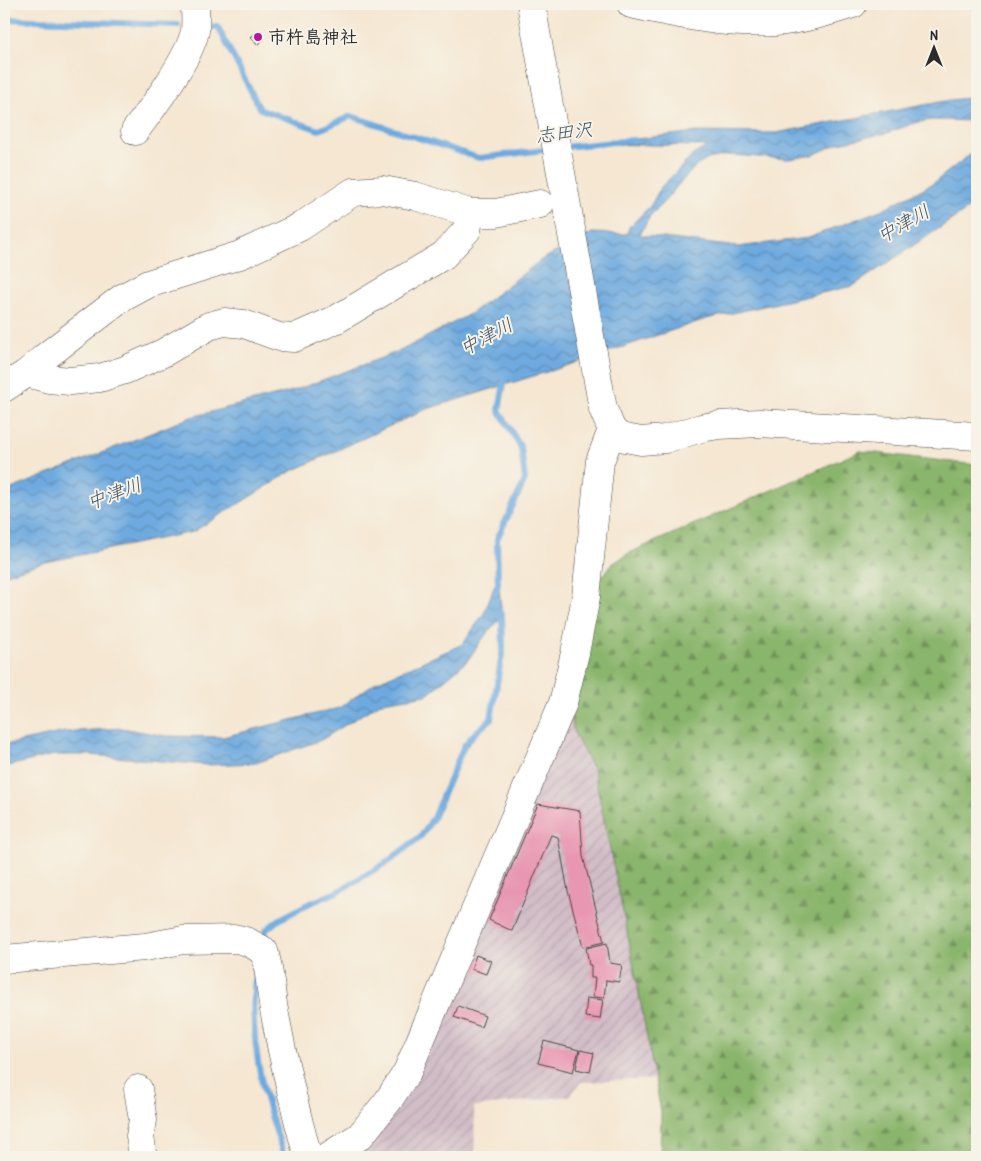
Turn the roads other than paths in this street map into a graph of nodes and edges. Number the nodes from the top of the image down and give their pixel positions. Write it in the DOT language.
graph roads {
  1 [pos="195,4"];
  2 [pos="631,4"];
  3 [pos="854,4"];
  4 [pos="532,16"];
  5 [pos="135,132"];
  6 [pos="540,204"];
  7 [pos="470,214"];
  8 [pos="27,373"];
  9 [pos="4,388"];
  10 [pos="608,419"];
  11 [pos="977,436"];
  12 [pos="4,959"];
  13 [pos="134,1100"];
  14 [pos="143,1157"];
  15 [pos="308,1157"];
  16 [pos="327,1157"];
  1 -- 5 [label="street"];
  2 -- 3 [label="street"];
  4 -- 10 [label="street"];
  6 -- 7 [label="street"];
  7 -- 8 [label="street"];
  7 -- 8 [label="street"];
  8 -- 9 [label="street"];
  10 -- 11 [label="street"];
  10 -- 16 [label="street"];
  12 -- 15 [label="street"];
  13 -- 14 [label="street"];
}
